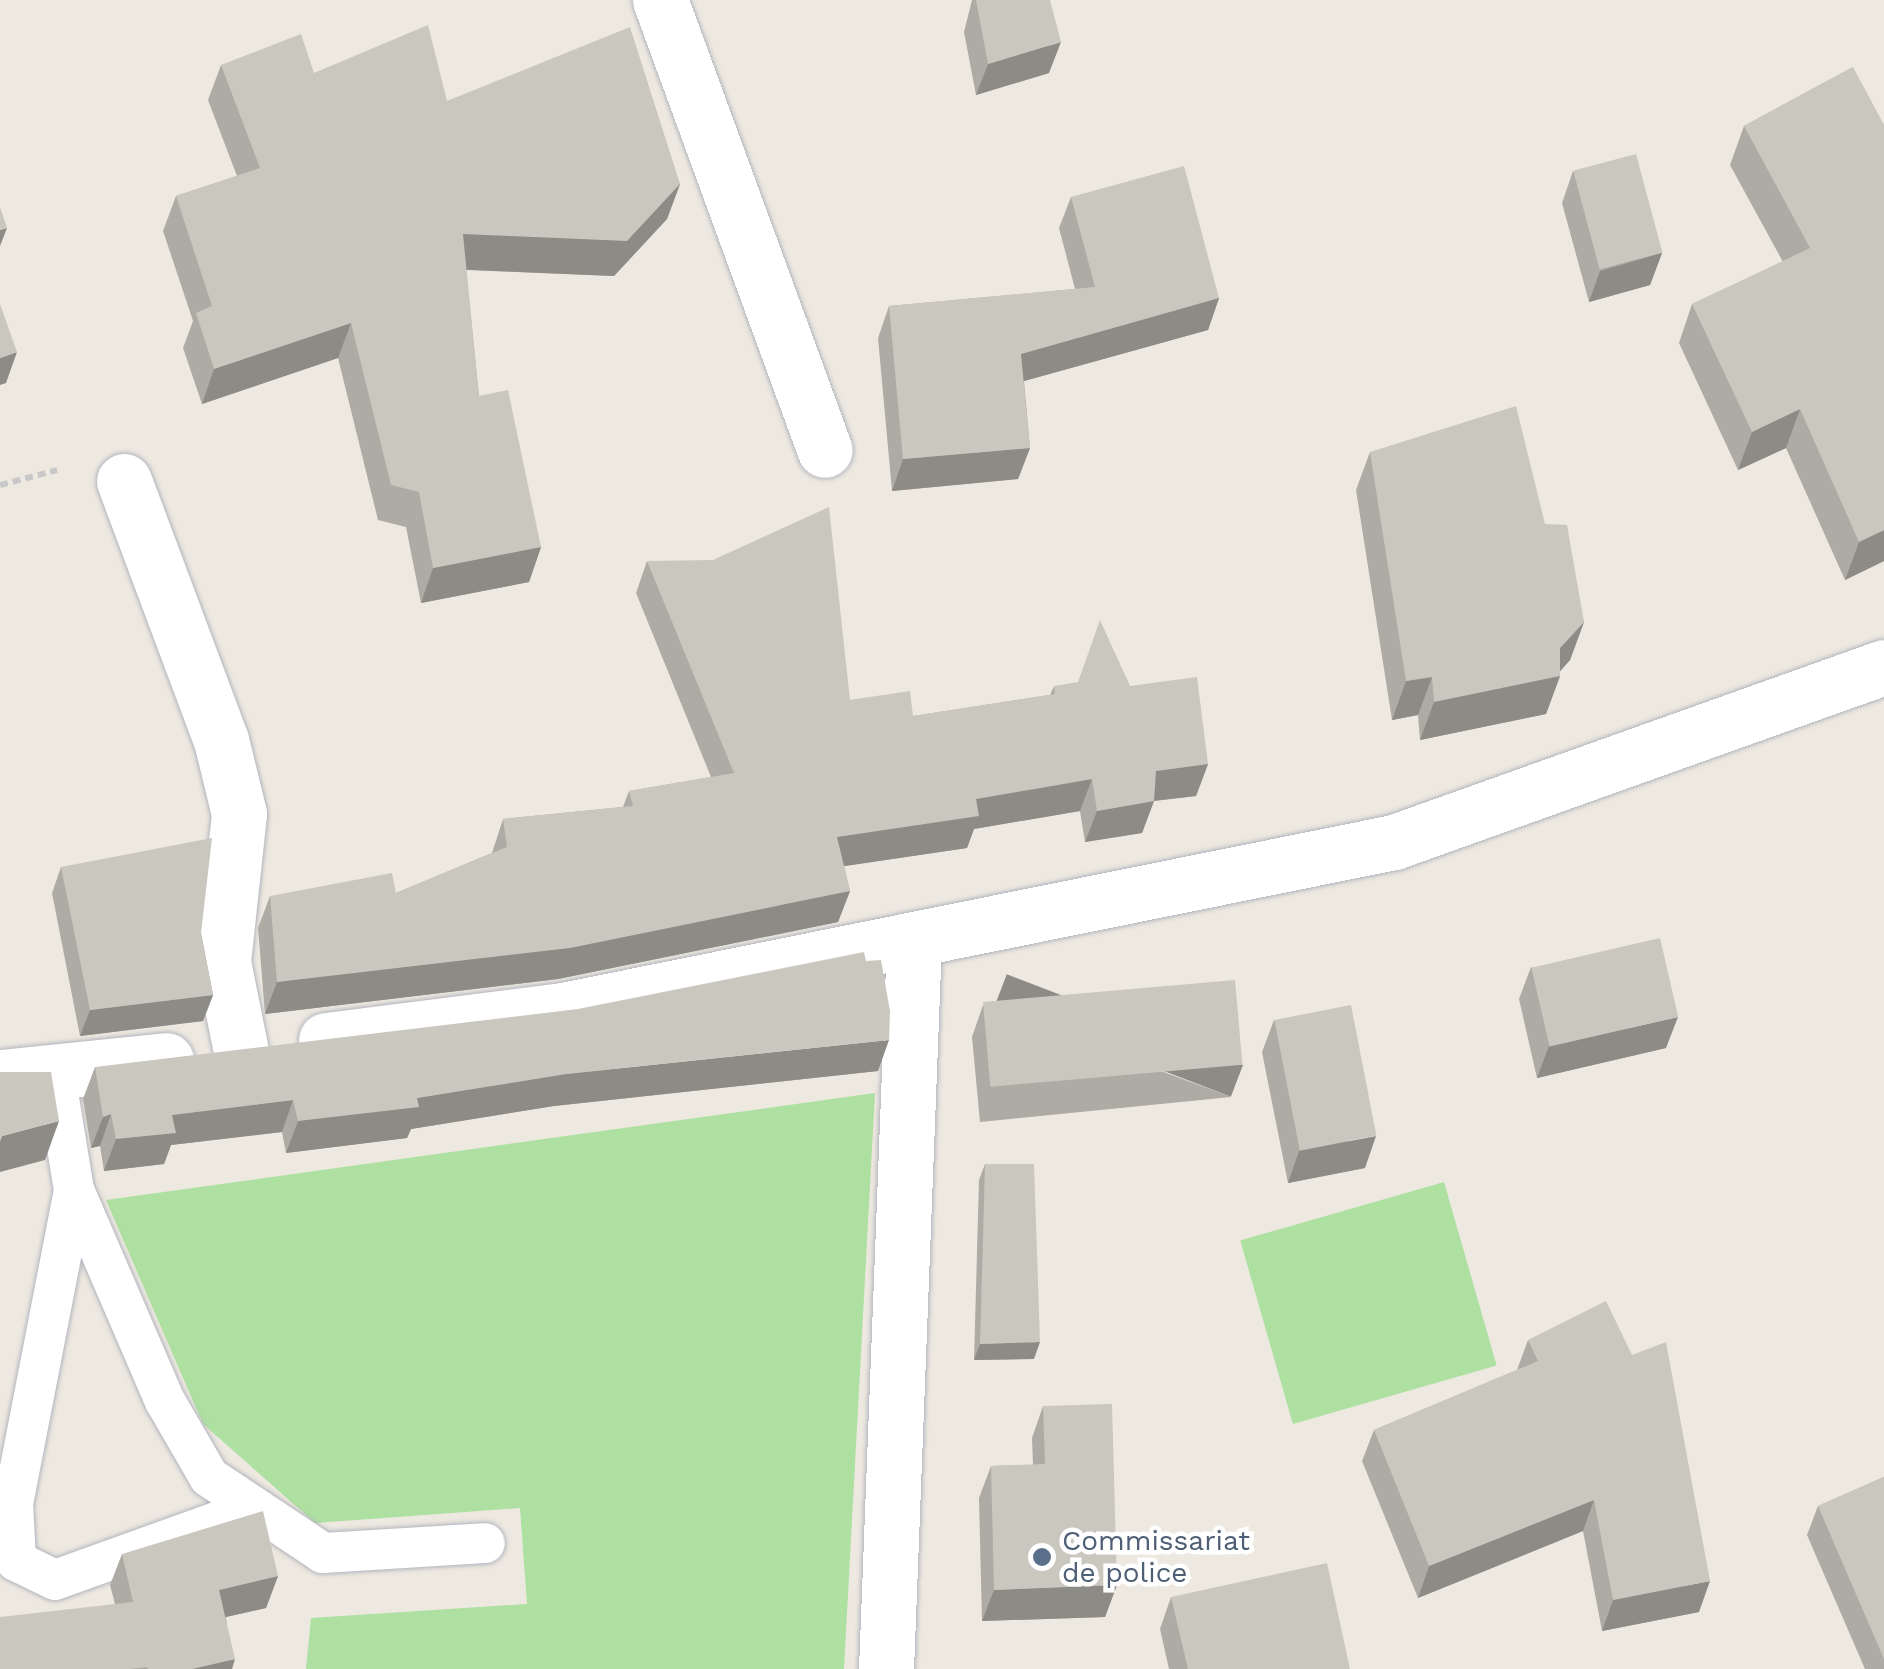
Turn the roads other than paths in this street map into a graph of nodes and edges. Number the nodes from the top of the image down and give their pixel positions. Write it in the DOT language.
graph roads {
  1 [pos="660,0"];
  2 [pos="825,450"];
  3 [pos="124,480"];
  4 [pos="1884,667"];
  5 [pos="914,940"];
  6 [pos="241,1051"];
  7 [pos="54,1074"];
  8 [pos="0,1077"];
  9 [pos="74,1190"];
  10 [pos="252,1509"];
  11 [pos="485,1543"];
  12 [pos="886,1669"];
  1 -- 2 [label="street"];
  3 -- 6 [label="street"];
  4 -- 5 [label="street"];
  5 -- 6 [label="street"];
  5 -- 12 [label="street"];
  6 -- 7 [label="street"];
  7 -- 8 [label="street"];
  7 -- 9 [label="lane"];
  9 -- 10 [label="lane"];
  9 -- 10 [label="lane"];
  10 -- 11 [label="lane"];
}
